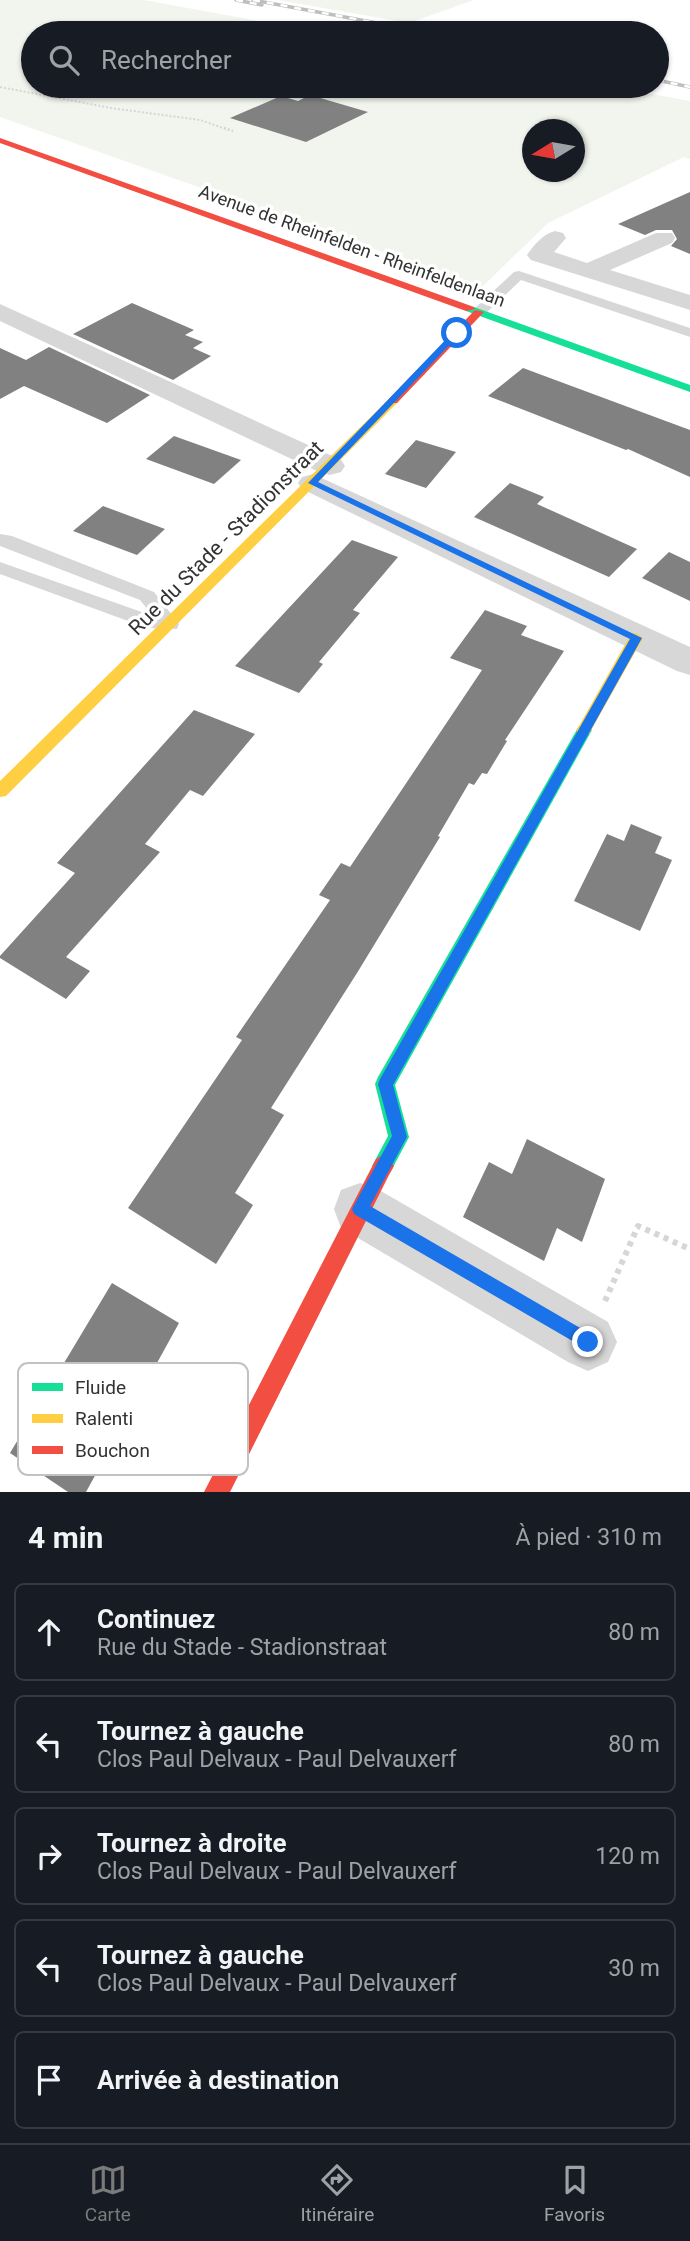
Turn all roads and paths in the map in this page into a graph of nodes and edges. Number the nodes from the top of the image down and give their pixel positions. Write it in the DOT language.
graph roads {
  1 [pos="0,87"];
  2 [pos="21,91"];
  3 [pos="58,98"];
  4 [pos="233,131"];
  5 [pos="0,141"];
  6 [pos="664,238"];
  7 [pos="547,246"];
  8 [pos="590,270"];
  9 [pos="519,275"];
  10 [pos="690,303"];
  11 [pos="0,311"];
  12 [pos="479,312"];
  13 [pos="690,333"];
  14 [pos="690,389"];
  15 [pos="321,474"];
  16 [pos="0,540"];
  17 [pos="0,568"];
  18 [pos="170,624"];
  19 [pos="636,638"];
  20 [pos="690,662"];
  21 [pos="0,791"];
  22 [pos="360,1209"];
  23 [pos="690,1249"];
  24 [pos="588,1342"];
  25 [pos="248,1431"];
  26 [pos="226,1475"];
  27 [pos="217,1492"];
  1 -- 2 [label="path"];
  3 -- 4 [label="path"];
  5 -- 12 [label="street, Avenue de Rheinfelden - Rheinfeldenlaan"];
  6 -- 8 [label="street"];
  7 -- 8 [label="street"];
  7 -- 9 [label="lane"];
  8 -- 10 [label="street"];
  9 -- 12 [label="lane"];
  9 -- 13 [label="lane"];
  11 -- 15 [label="street"];
  12 -- 14 [label="street, Avenue de Rheinfelden - Rheinfeldenlaan"];
  12 -- 15 [label="street, Rue du Stade - Stadionstraat"];
  15 -- 18 [label="street, Rue du Stade - Stadionstraat"];
  15 -- 19 [label="street"];
  16 -- 18 [label="lane"];
  17 -- 18 [label="lane"];
  18 -- 21 [label="street, Rue du Stade - Stadionstraat"];
  19 -- 20 [label="street"];
  19 -- 22 [label="street"];
  22 -- 24 [label="street"];
  22 -- 25 [label="street"];
  23 -- 24 [label="path"];
  26 -- 27 [label="street"];
}
